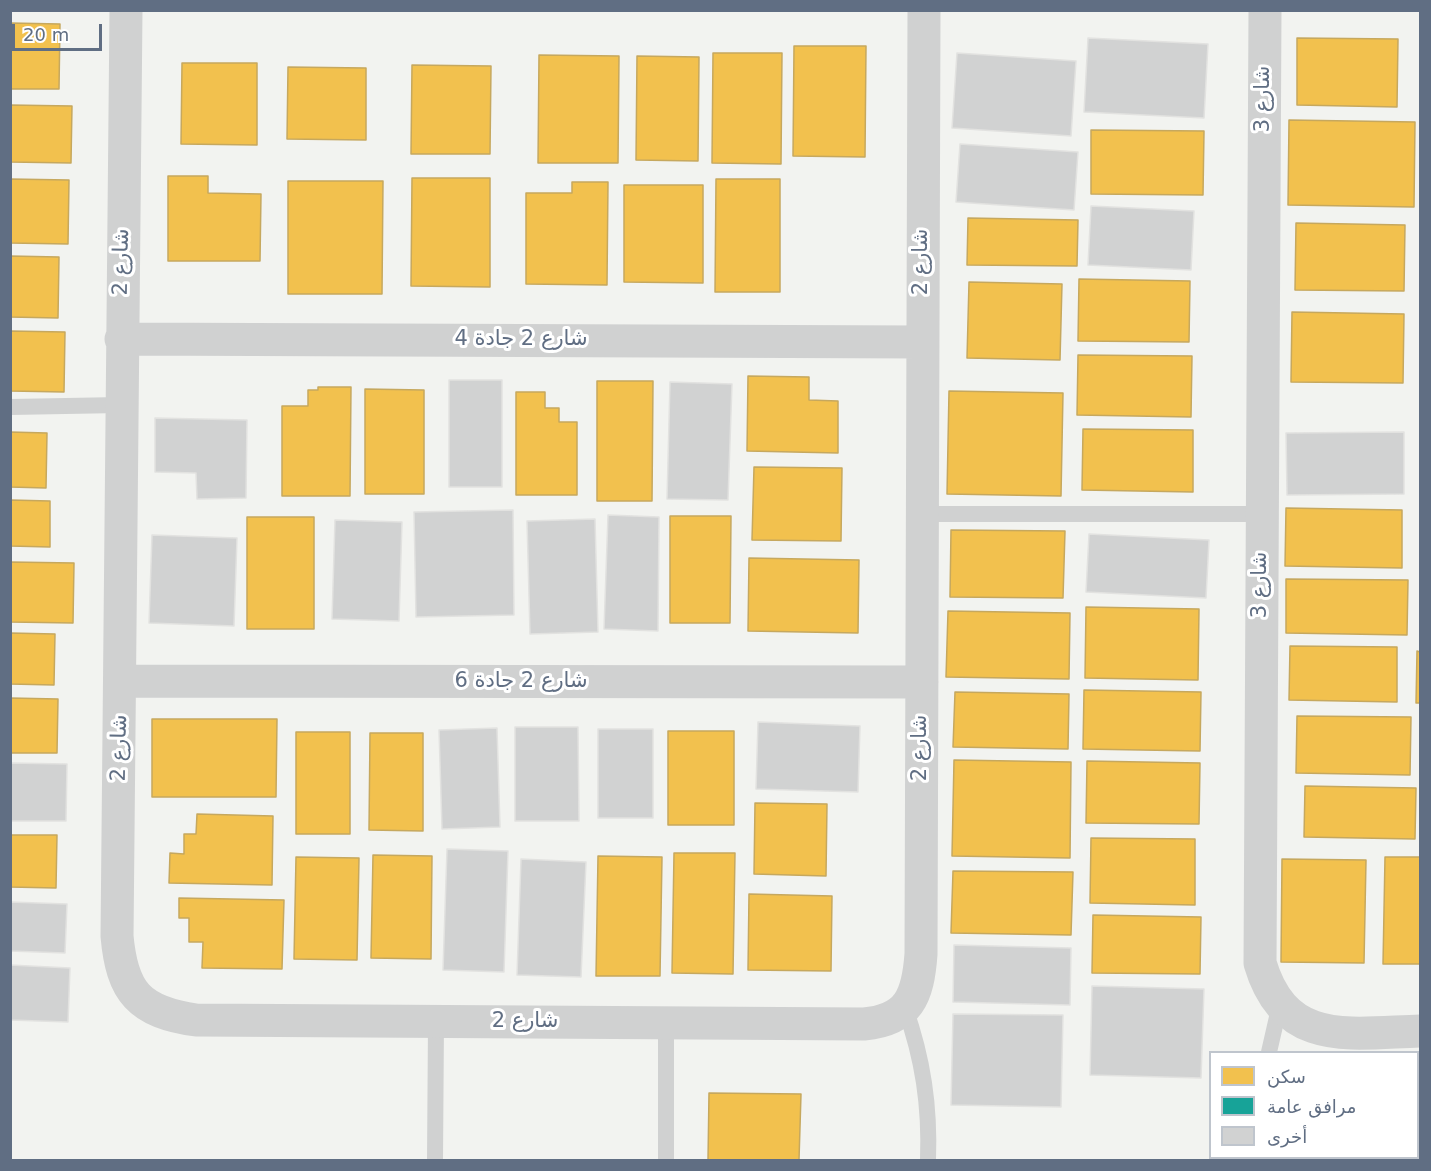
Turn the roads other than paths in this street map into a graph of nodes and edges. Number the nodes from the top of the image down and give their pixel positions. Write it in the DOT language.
graph roads {
  1 [pos="126,10"];
  2 [pos="924,10"];
  3 [pos="1265,10"];
  4 [pos="121,339"];
  5 [pos="921,342"];
  6 [pos="121,405"];
  7 [pos="10,407"];
  8 [pos="921,514"];
  9 [pos="1261,514"];
  10 [pos="121,681"];
  11 [pos="922,682"];
  12 [pos="1280,1004"];
  13 [pos="905,1008"];
  14 [pos="436,1022"];
  15 [pos="666,1023"];
  16 [pos="1420,1031"];
  17 [pos="1269,1051"];
  18 [pos="435,1161"];
  19 [pos="666,1161"];
  20 [pos="928,1161"];
  1 -- 4 [label="street, شارع 2"];
  2 -- 5 [label="street, شارع 2"];
  3 -- 9 [label="street, شارع 3"];
  4 -- 5 [label="street, شارع 2 جادة 4"];
  4 -- 6 [label="street, شارع 2"];
  5 -- 8 [label="street, شارع 2"];
  6 -- 7 [label="lane"];
  6 -- 10 [label="street, شارع 2"];
  8 -- 9 [label="lane"];
  8 -- 11 [label="street, شارع 2"];
  9 -- 12 [label="street, شارع 3"];
  10 -- 11 [label="street, شارع 2 جادة 6"];
  10 -- 14 [label="street, شارع 2"];
  11 -- 13 [label="street, شارع 2"];
  12 -- 16 [label="street, شارع 3"];
  12 -- 17 [label="lane"];
  13 -- 15 [label="street, شارع 2"];
  13 -- 20 [label="lane"];
  14 -- 15 [label="street, شارع 2"];
  14 -- 18 [label="lane"];
  15 -- 19 [label="lane"];
}
